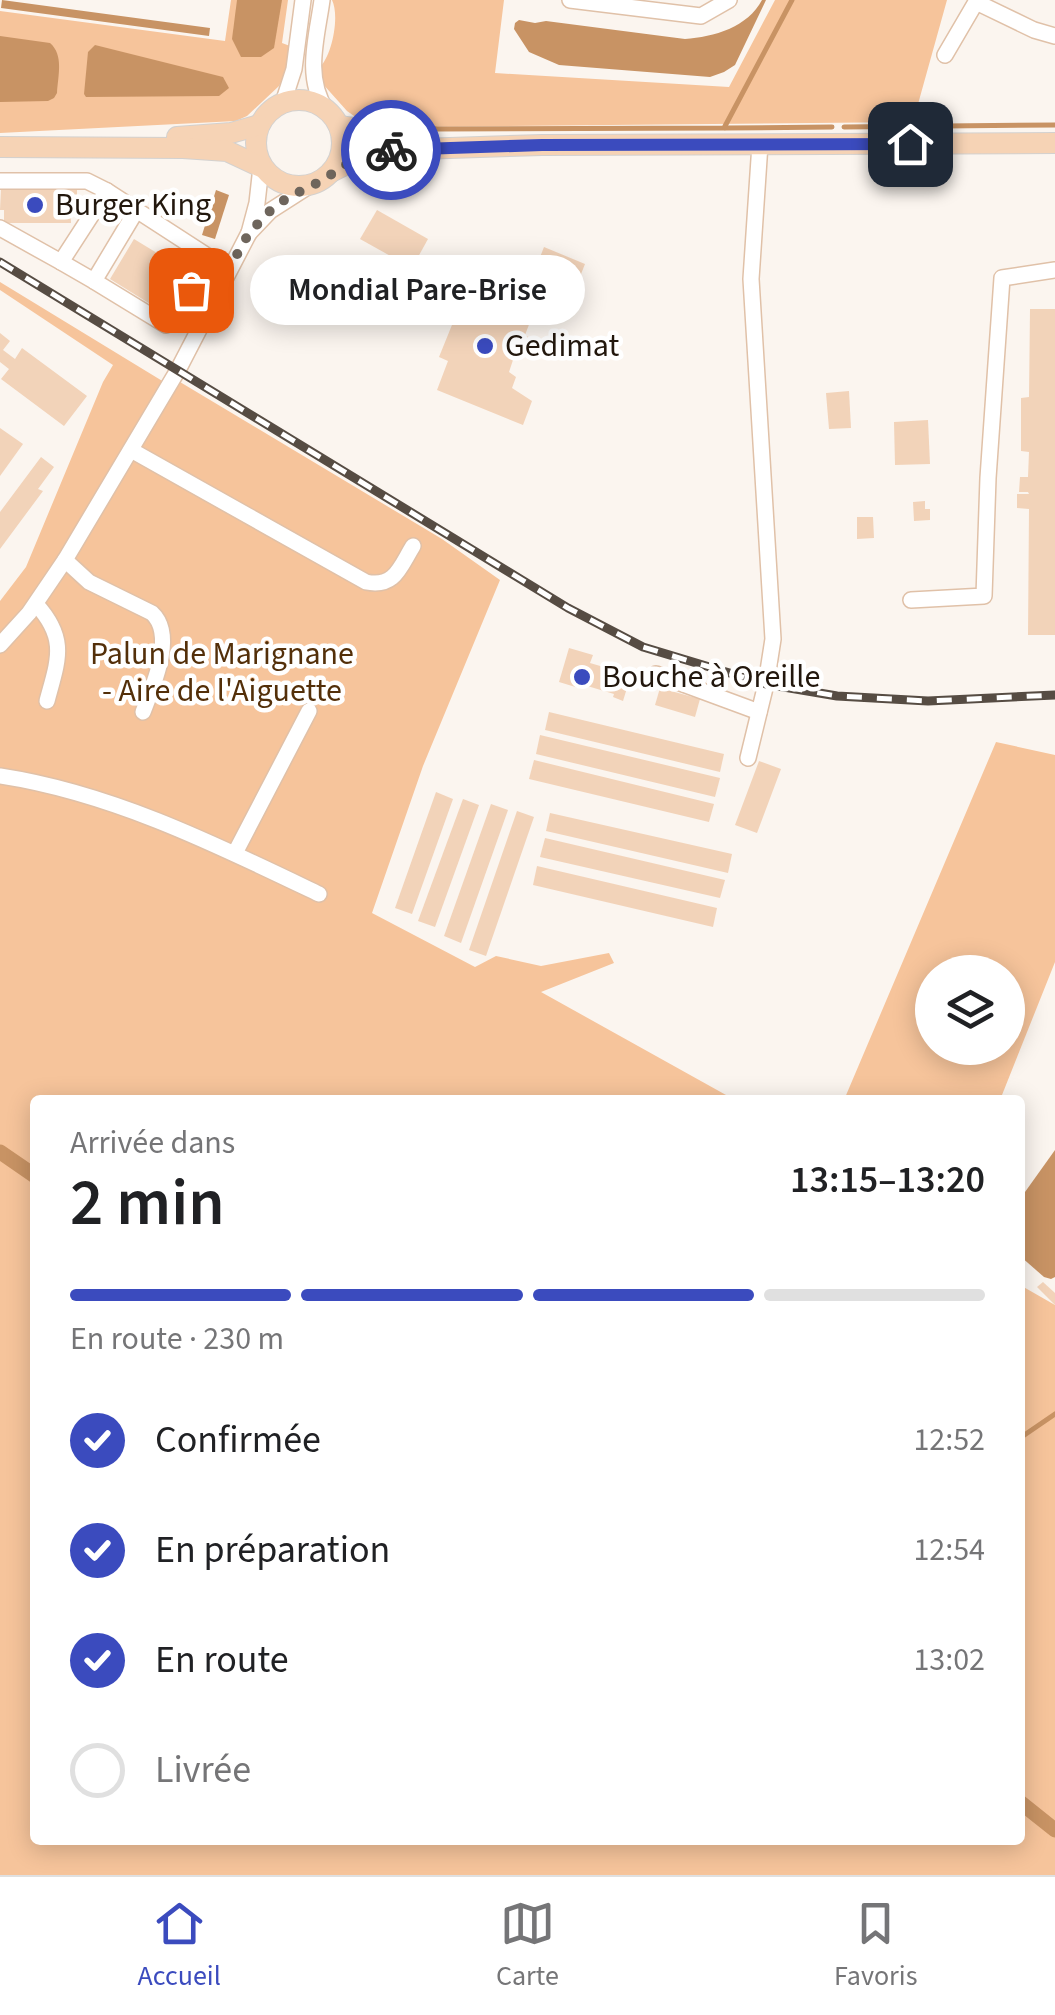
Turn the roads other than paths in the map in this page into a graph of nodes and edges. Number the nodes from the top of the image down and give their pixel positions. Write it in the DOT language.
graph roads {
  1 [pos="304,0"];
  2 [pos="322,0"];
  3 [pos="570,0"];
  4 [pos="729,0"];
  5 [pos="1055,36"];
  6 [pos="945,55"];
  7 [pos="283,103"];
  8 [pos="332,118"];
  9 [pos="259,125"];
  10 [pos="1055,143"];
  11 [pos="760,144"];
  12 [pos="542,145"];
  13 [pos="62,146"];
  14 [pos="0,147"];
  15 [pos="262,167"];
  16 [pos="332,172"];
  17 [pos="0,181"];
  18 [pos="309,186"];
  19 [pos="107,191"];
  20 [pos="136,211"];
  21 [pos="0,228"];
  22 [pos="249,233"];
  23 [pos="212,259"];
  24 [pos="61,262"];
  25 [pos="230,267"];
  26 [pos="1055,270"];
  27 [pos="94,282"];
  28 [pos="131,450"];
  29 [pos="413,546"];
  30 [pos="65,560"];
  31 [pos="911,600"];
  32 [pos="36,604"];
  33 [pos="0,645"];
  34 [pos="656,674"];
  35 [pos="47,701"];
  36 [pos="143,712"];
  37 [pos="308,712"];
  38 [pos="759,712"];
  39 [pos="748,758"];
  40 [pos="0,776"];
  41 [pos="235,853"];
  42 [pos="318,894"];
  1 -- 7 [label="street"];
  2 -- 8 [label="street"];
  3 -- 4 [label="street"];
  5 -- 6 [label="street"];
  7 -- 8 [label="main road"];
  7 -- 9 [label="main road"];
  8 -- 12 [label="main road"];
  8 -- 16 [label="main road"];
  9 -- 13 [label="main road"];
  9 -- 15 [label="main road"];
  10 -- 11 [label="main road"];
  11 -- 12 [label="main road"];
  11 -- 38 [label="street"];
  12 -- 16 [label="main road"];
  13 -- 14 [label="main road"];
  13 -- 15 [label="main road"];
  15 -- 18 [label="main road"];
  15 -- 22 [label="street"];
  16 -- 18 [label="main road"];
  17 -- 19 [label="street"];
  18 -- 22 [label="street"];
  19 -- 20 [label="street"];
  19 -- 24 [label="street"];
  20 -- 23 [label="street"];
  20 -- 27 [label="street"];
  21 -- 24 [label="street"];
  22 -- 25 [label="street"];
  23 -- 25 [label="street"];
  23 -- 27 [label="street"];
  24 -- 27 [label="street"];
  25 -- 28 [label="street"];
  26 -- 31 [label="street"];
  28 -- 29 [label="street"];
  28 -- 30 [label="street"];
  30 -- 32 [label="street"];
  30 -- 36 [label="street"];
  32 -- 33 [label="street"];
  32 -- 35 [label="street"];
  34 -- 38 [label="street"];
  37 -- 41 [label="street"];
  38 -- 39 [label="street"];
  40 -- 41 [label="street"];
  41 -- 42 [label="street"];
}
